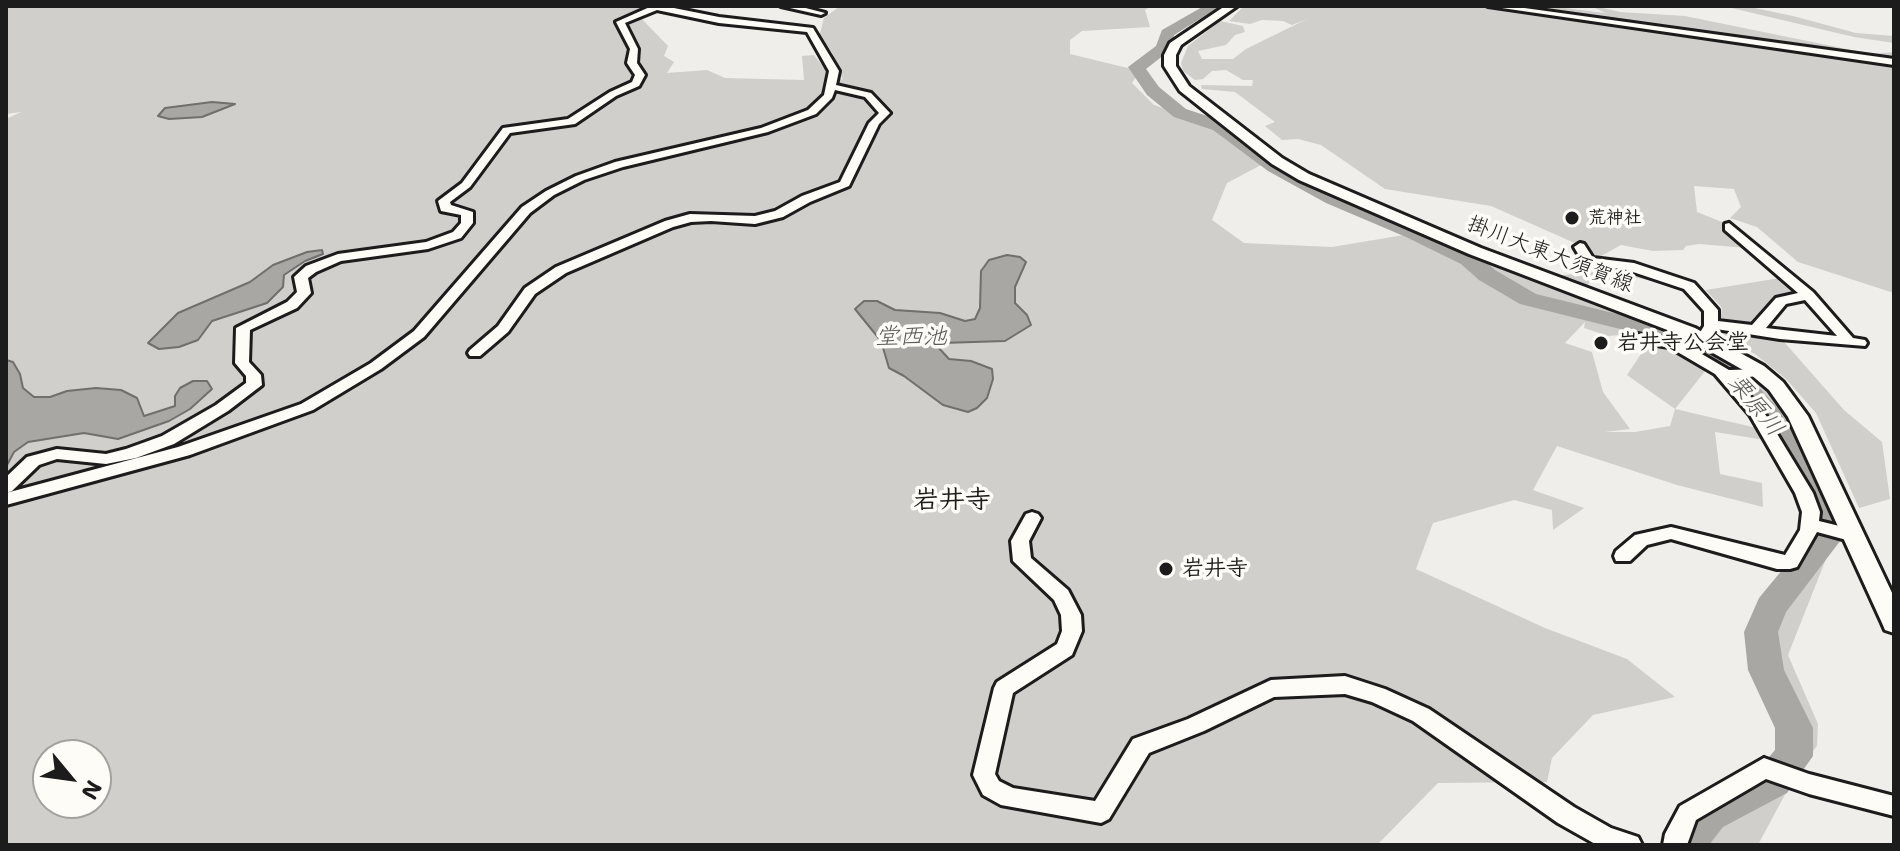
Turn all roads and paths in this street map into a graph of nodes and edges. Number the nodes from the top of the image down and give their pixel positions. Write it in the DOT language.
graph roads {
  1 [pos="658,6"];
  2 [pos="785,6"];
  3 [pos="831,6"];
  4 [pos="1232,6"];
  5 [pos="1492,6"];
  6 [pos="821,13"];
  7 [pos="810,30"];
  8 [pos="1894,62"];
  9 [pos="833,87"];
  10 [pos="1729,227"];
  11 [pos="1580,247"];
  12 [pos="1808,295"];
  13 [pos="1756,330"];
  14 [pos="1707,332"];
  15 [pos="1630,337"];
  16 [pos="475,353"];
  17 [pos="1759,372"];
  18 [pos="1729,374"];
  19 [pos="6,487"];
  20 [pos="6,499"];
  21 [pos="1032,518"];
  22 [pos="1831,530"];
  23 [pos="1623,556"];
  24 [pos="1894,623"];
  25 [pos="1894,806"];
  26 [pos="1630,845"];
  27 [pos="1675,845"];
  1 -- 7 [label="street"];
  1 -- 19 [label="street"];
  2 -- 6 [label="street"];
  3 -- 6 [label="street"];
  4 -- 14 [label="main road, 掛川大東大須賀線"];
  5 -- 8 [label="street"];
  6 -- 7 [label="street"];
  7 -- 9 [label="street"];
  9 -- 16 [label="street"];
  9 -- 20 [label="street"];
  10 -- 12 [label="street"];
  11 -- 14 [label="street"];
  12 -- 13 [label="street"];
  12 -- 13 [label="street"];
  13 -- 14 [label="street"];
  14 -- 17 [label="main road, 掛川大東大須賀線"];
  15 -- 18 [label="street"];
  17 -- 18 [label="street"];
  17 -- 22 [label="main road, 掛川大東大須賀線"];
  18 -- 22 [label="street"];
  21 -- 26 [label="street"];
  22 -- 23 [label="street"];
  22 -- 24 [label="main road, 掛川大東大須賀線"];
  25 -- 27 [label="street"];
}
